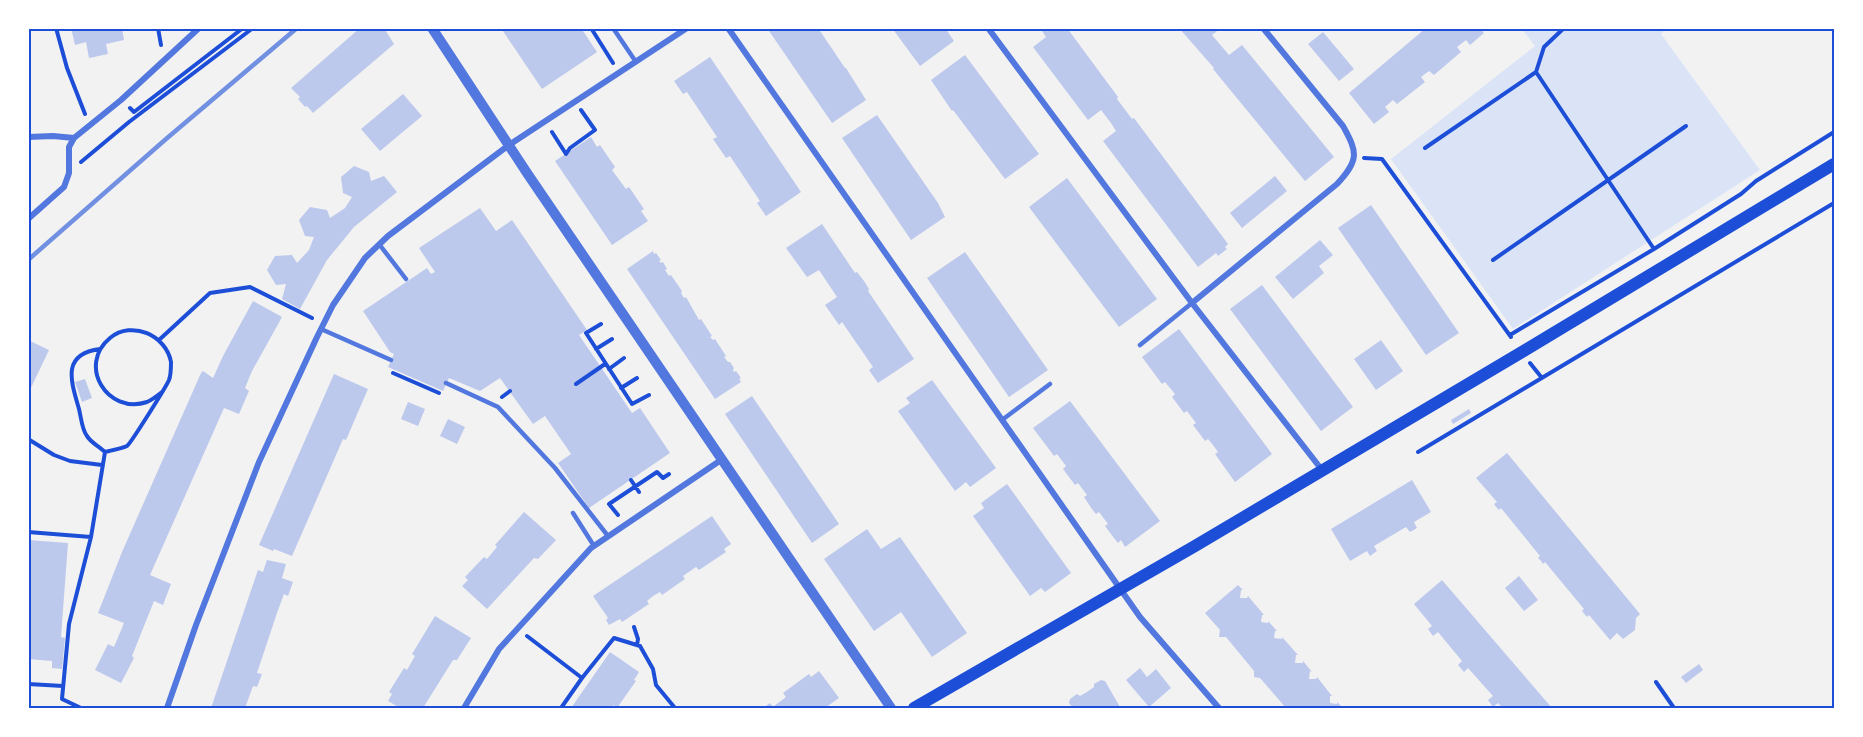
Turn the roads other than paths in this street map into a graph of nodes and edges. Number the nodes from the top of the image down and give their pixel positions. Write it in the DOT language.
graph roads {
  1 [pos="199,28"];
  2 [pos="432,28"];
  3 [pos="613,28"];
  4 [pos="687,28"];
  5 [pos="728,28"];
  6 [pos="988,28"];
  7 [pos="1263,28"];
  8 [pos="636,62"];
  9 [pos="28,137"];
  10 [pos="74,138"];
  11 [pos="509,145"];
  12 [pos="1834,164"];
  13 [pos="28,219"];
  14 [pos="379,244"];
  15 [pos="406,279"];
  16 [pos="1192,303"];
  17 [pos="322,326"];
  18 [pos="1140,345"];
  19 [pos="391,360"];
  20 [pos="446,384"];
  21 [pos="1050,384"];
  22 [pos="1002,420"];
  23 [pos="721,460"];
  24 [pos="1322,470"];
  25 [pos="573,513"];
  26 [pos="608,536"];
  27 [pos="594,546"];
  28 [pos="1121,590"];
  29 [pos="167,708"];
  30 [pos="464,708"];
  31 [pos="891,708"];
  32 [pos="914,708"];
  33 [pos="1219,708"];
  1 -- 10 [label="street"];
  2 -- 11 [label="street"];
  3 -- 8 [label="lane"];
  4 -- 8 [label="street"];
  5 -- 22 [label="street"];
  6 -- 16 [label="street"];
  7 -- 16 [label="street"];
  8 -- 11 [label="street"];
  9 -- 10 [label="street"];
  10 -- 13 [label="street"];
  11 -- 14 [label="street"];
  11 -- 23 [label="street"];
  12 -- 24 [label="main road"];
  14 -- 15 [label="lane"];
  14 -- 17 [label="street"];
  16 -- 18 [label="lane"];
  16 -- 24 [label="street"];
  17 -- 19 [label="lane"];
  17 -- 29 [label="street"];
  20 -- 26 [label="lane"];
  21 -- 22 [label="lane"];
  22 -- 28 [label="street"];
  23 -- 26 [label="street"];
  23 -- 31 [label="street"];
  24 -- 28 [label="main road"];
  25 -- 27 [label="lane"];
  26 -- 27 [label="street"];
  27 -- 30 [label="street"];
  28 -- 32 [label="main road"];
  28 -- 33 [label="street"];
}
